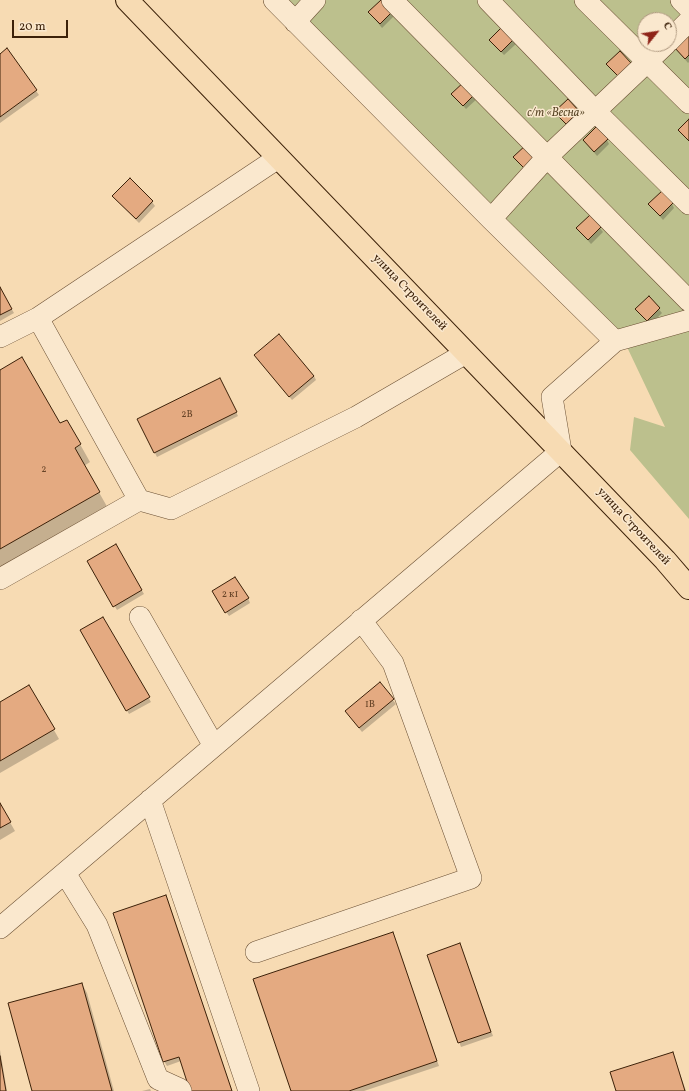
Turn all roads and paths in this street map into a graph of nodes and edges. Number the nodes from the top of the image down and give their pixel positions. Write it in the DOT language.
graph roads {
  1 [pos="126,0"];
  2 [pos="274,0"];
  3 [pos="315,0"];
  4 [pos="392,0"];
  5 [pos="488,0"];
  6 [pos="585,0"];
  7 [pos="681,0"];
  8 [pos="689,8"];
  9 [pos="689,21"];
  10 [pos="295,22"];
  11 [pos="677,33"];
  12 [pos="658,52"];
  13 [pos="648,62"];
  14 [pos="689,103"];
  15 [pos="595,111"];
  16 [pos="548,156"];
  17 [pos="278,158"];
  18 [pos="689,204"];
  19 [pos="491,219"];
  20 [pos="689,301"];
  21 [pos="38,318"];
  22 [pos="689,320"];
  23 [pos="0,337"];
  24 [pos="615,341"];
  25 [pos="466,353"];
  26 [pos="561,451"];
  27 [pos="140,500"];
  28 [pos="0,579"];
  29 [pos="689,588"];
  30 [pos="140,617"];
  31 [pos="361,620"];
  32 [pos="214,746"];
  33 [pos="150,800"];
  34 [pos="65,873"];
  35 [pos="0,928"];
  36 [pos="256,952"];
  37 [pos="181,1091"];
  38 [pos="248,1091"];
  1 -- 17 [label="main road, улица Строителей"];
  2 -- 10 [label="street"];
  3 -- 10 [label="street"];
  4 -- 16 [label="street"];
  5 -- 15 [label="street"];
  6 -- 13 [label="street"];
  7 -- 8 [label="street"];
  9 -- 11 [label="street"];
  10 -- 19 [label="street"];
  12 -- 13 [label="street"];
  13 -- 14 [label="street"];
  13 -- 15 [label="street"];
  15 -- 16 [label="street"];
  15 -- 18 [label="street"];
  16 -- 19 [label="street"];
  16 -- 20 [label="street"];
  17 -- 21 [label="street"];
  17 -- 25 [label="main road, улица Строителей"];
  19 -- 24 [label="street"];
  21 -- 23 [label="street"];
  21 -- 27 [label="street"];
  22 -- 24 [label="street"];
  24 -- 26 [label="street"];
  25 -- 26 [label="main road, улица Строителей"];
  25 -- 27 [label="street"];
  26 -- 29 [label="main road, улица Строителей"];
  26 -- 31 [label="street"];
  27 -- 28 [label="street"];
  30 -- 32 [label="street"];
  31 -- 32 [label="street"];
  31 -- 36 [label="street"];
  32 -- 33 [label="street"];
  33 -- 34 [label="street"];
  33 -- 38 [label="street"];
  34 -- 35 [label="street"];
  34 -- 37 [label="street"];
}
